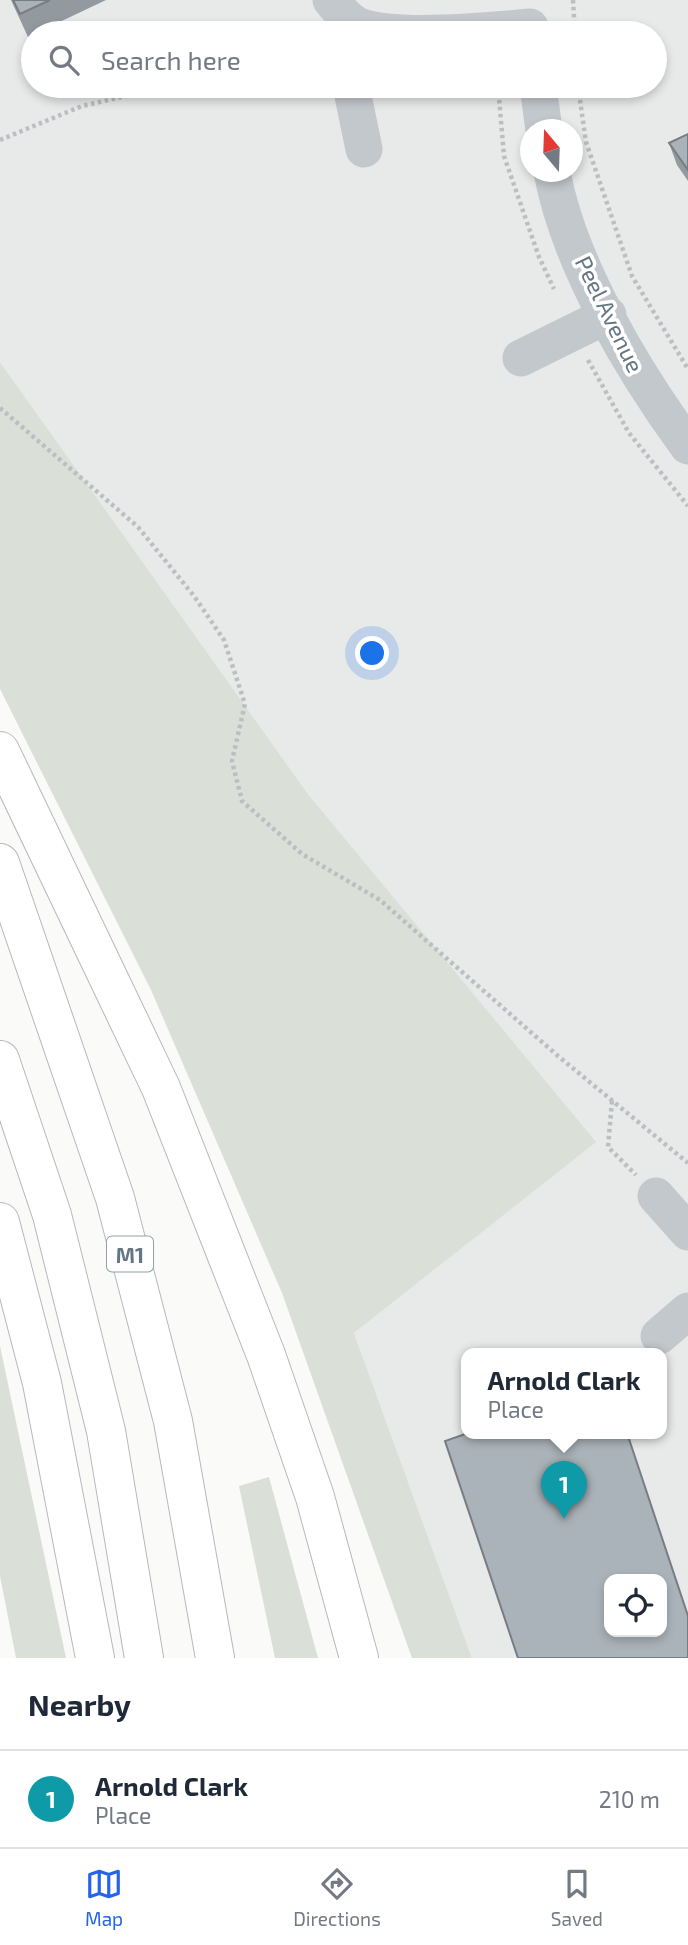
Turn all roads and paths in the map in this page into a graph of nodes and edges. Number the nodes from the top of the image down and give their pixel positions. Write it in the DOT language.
graph roads {
  1 [pos="331,0"];
  2 [pos="573,0"];
  3 [pos="348,21"];
  4 [pos="574,21"];
  5 [pos="118,98"];
  6 [pos="353,98"];
  7 [pos="540,98"];
  8 [pos="580,98"];
  9 [pos="542,119"];
  10 [pos="0,140"];
  11 [pos="364,149"];
  12 [pos="555,182"];
  13 [pos="608,315"];
  14 [pos="521,358"];
  15 [pos="688,369"];
  16 [pos="0,408"];
  17 [pos="688,446"];
  18 [pos="0,751"];
  19 [pos="0,863"];
  20 [pos="0,1060"];
  21 [pos="613,1100"];
  22 [pos="688,1163"];
  23 [pos="656,1196"];
  24 [pos="0,1222"];
  25 [pos="688,1233"];
  26 [pos="688,1311"];
  27 [pos="659,1336"];
  28 [pos="94,1658"];
  29 [pos="144,1658"];
  30 [pos="215,1658"];
  31 [pos="359,1658"];
  1 -- 3 [label="street"];
  2 -- 4 [label="path"];
  5 -- 10 [label="path"];
  6 -- 11 [label="street"];
  7 -- 9 [label="street"];
  8 -- 15 [label="path"];
  12 -- 13 [label="street, Peel Avenue"];
  13 -- 14 [label="street"];
  13 -- 17 [label="street, Peel Avenue"];
  16 -- 21 [label="path"];
  18 -- 31 [label="highway"];
  19 -- 30 [label="highway, M1"];
  20 -- 29 [label="highway"];
  21 -- 22 [label="path"];
  21 -- 23 [label="path"];
  23 -- 25 [label="street"];
  24 -- 28 [label="highway"];
  26 -- 27 [label="street"];
}
